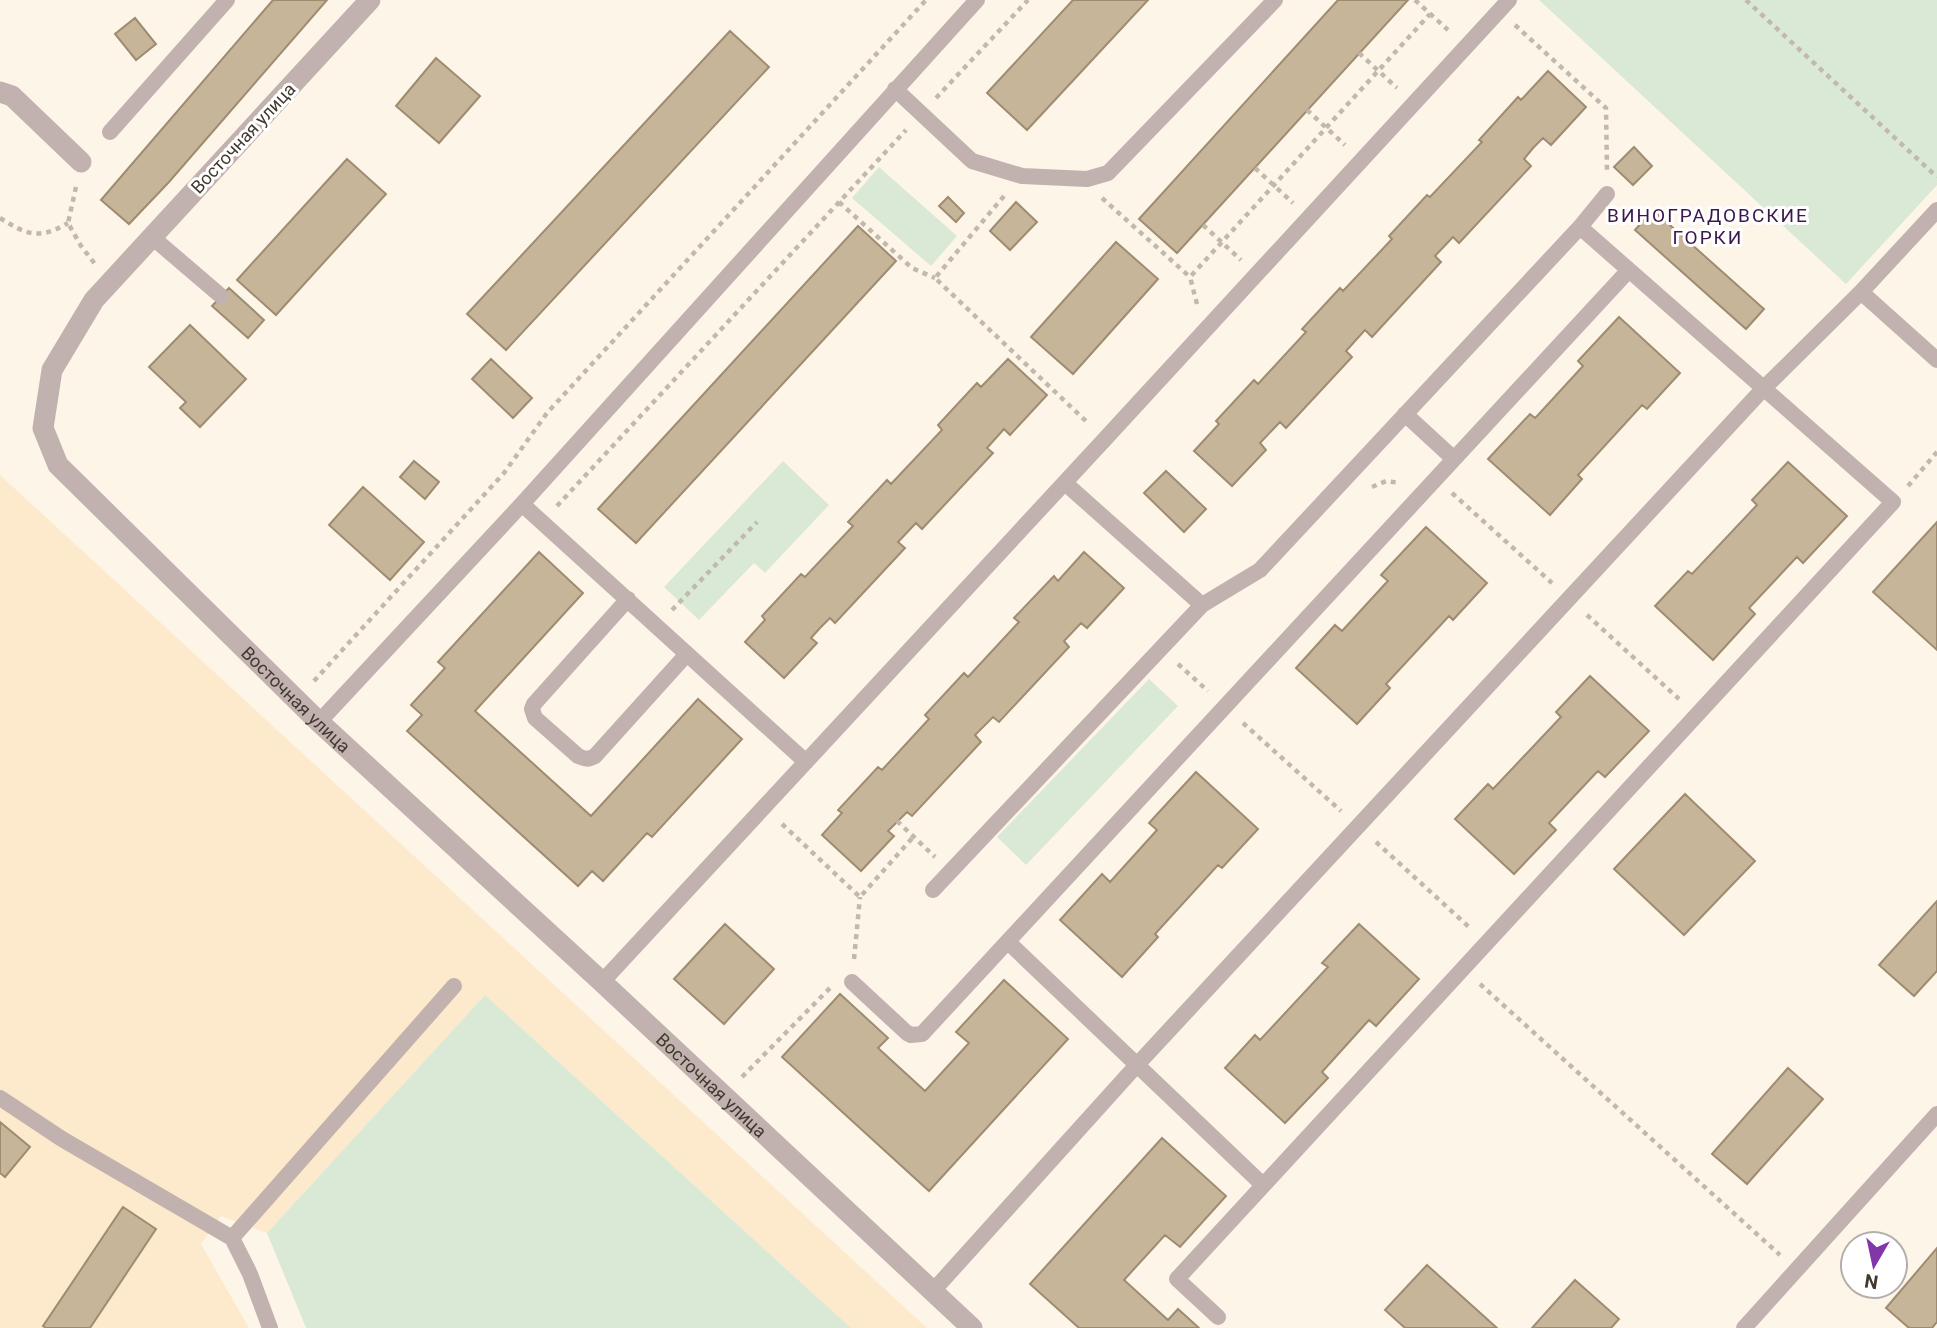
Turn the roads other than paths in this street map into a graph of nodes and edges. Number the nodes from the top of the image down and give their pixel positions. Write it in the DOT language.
graph roads {
  1 [pos="227,0"];
  2 [pos="370,0"];
  3 [pos="977,0"];
  4 [pos="1275,0"];
  5 [pos="1504,5"];
  6 [pos="895,89"];
  7 [pos="0,92"];
  8 [pos="110,132"];
  9 [pos="81,162"];
  10 [pos="1607,194"];
  11 [pos="1937,210"];
  12 [pos="1580,227"];
  13 [pos="152,237"];
  14 [pos="1629,270"];
  15 [pos="1861,292"];
  16 [pos="220,296"];
  17 [pos="1937,360"];
  18 [pos="1764,388"];
  19 [pos="1405,414"];
  20 [pos="1454,459"];
  21 [pos="1065,483"];
  22 [pos="522,504"];
  23 [pos="628,599"];
  24 [pos="1202,605"];
  25 [pos="687,654"];
  26 [pos="320,722"];
  27 [pos="806,762"];
  28 [pos="933,890"];
  29 [pos="1008,942"];
  30 [pos="602,982"];
  31 [pos="852,982"];
  32 [pos="454,986"];
  33 [pos="1136,1066"];
  34 [pos="0,1098"];
  35 [pos="1937,1114"];
  36 [pos="1263,1185"];
  37 [pos="232,1238"];
  38 [pos="933,1291"];
  39 [pos="1217,1317"];
  40 [pos="270,1328"];
  41 [pos="972,1328"];
  42 [pos="1744,1328"];
  1 -- 8 [label="lane"];
  2 -- 13 [label="street, Восточная улица"];
  3 -- 6 [label="lane"];
  4 -- 6 [label="lane"];
  5 -- 21 [label="lane"];
  6 -- 22 [label="lane"];
  7 -- 9 [label="street"];
  10 -- 12 [label="lane"];
  11 -- 15 [label="lane"];
  12 -- 14 [label="lane"];
  12 -- 19 [label="lane"];
  13 -- 16 [label="lane"];
  13 -- 26 [label="street, Восточная улица"];
  14 -- 18 [label="lane"];
  14 -- 20 [label="lane"];
  15 -- 17 [label="lane"];
  15 -- 18 [label="lane"];
  18 -- 33 [label="lane"];
  18 -- 36 [label="lane"];
  19 -- 20 [label="lane"];
  19 -- 24 [label="lane"];
  20 -- 29 [label="lane"];
  21 -- 24 [label="lane"];
  21 -- 27 [label="lane"];
  22 -- 23 [label="lane"];
  22 -- 26 [label="lane"];
  23 -- 25 [label="lane"];
  23 -- 25 [label="lane"];
  24 -- 28 [label="lane"];
  25 -- 27 [label="lane"];
  26 -- 30 [label="street, Восточная улица"];
  27 -- 30 [label="lane"];
  29 -- 31 [label="lane"];
  29 -- 33 [label="lane"];
  30 -- 38 [label="street, Восточная улица"];
  32 -- 37 [label="lane"];
  33 -- 36 [label="lane"];
  33 -- 38 [label="lane"];
  34 -- 37 [label="lane"];
  35 -- 42 [label="lane"];
  36 -- 39 [label="lane"];
  37 -- 40 [label="lane"];
  38 -- 41 [label="street, Восточная улица"];
}
